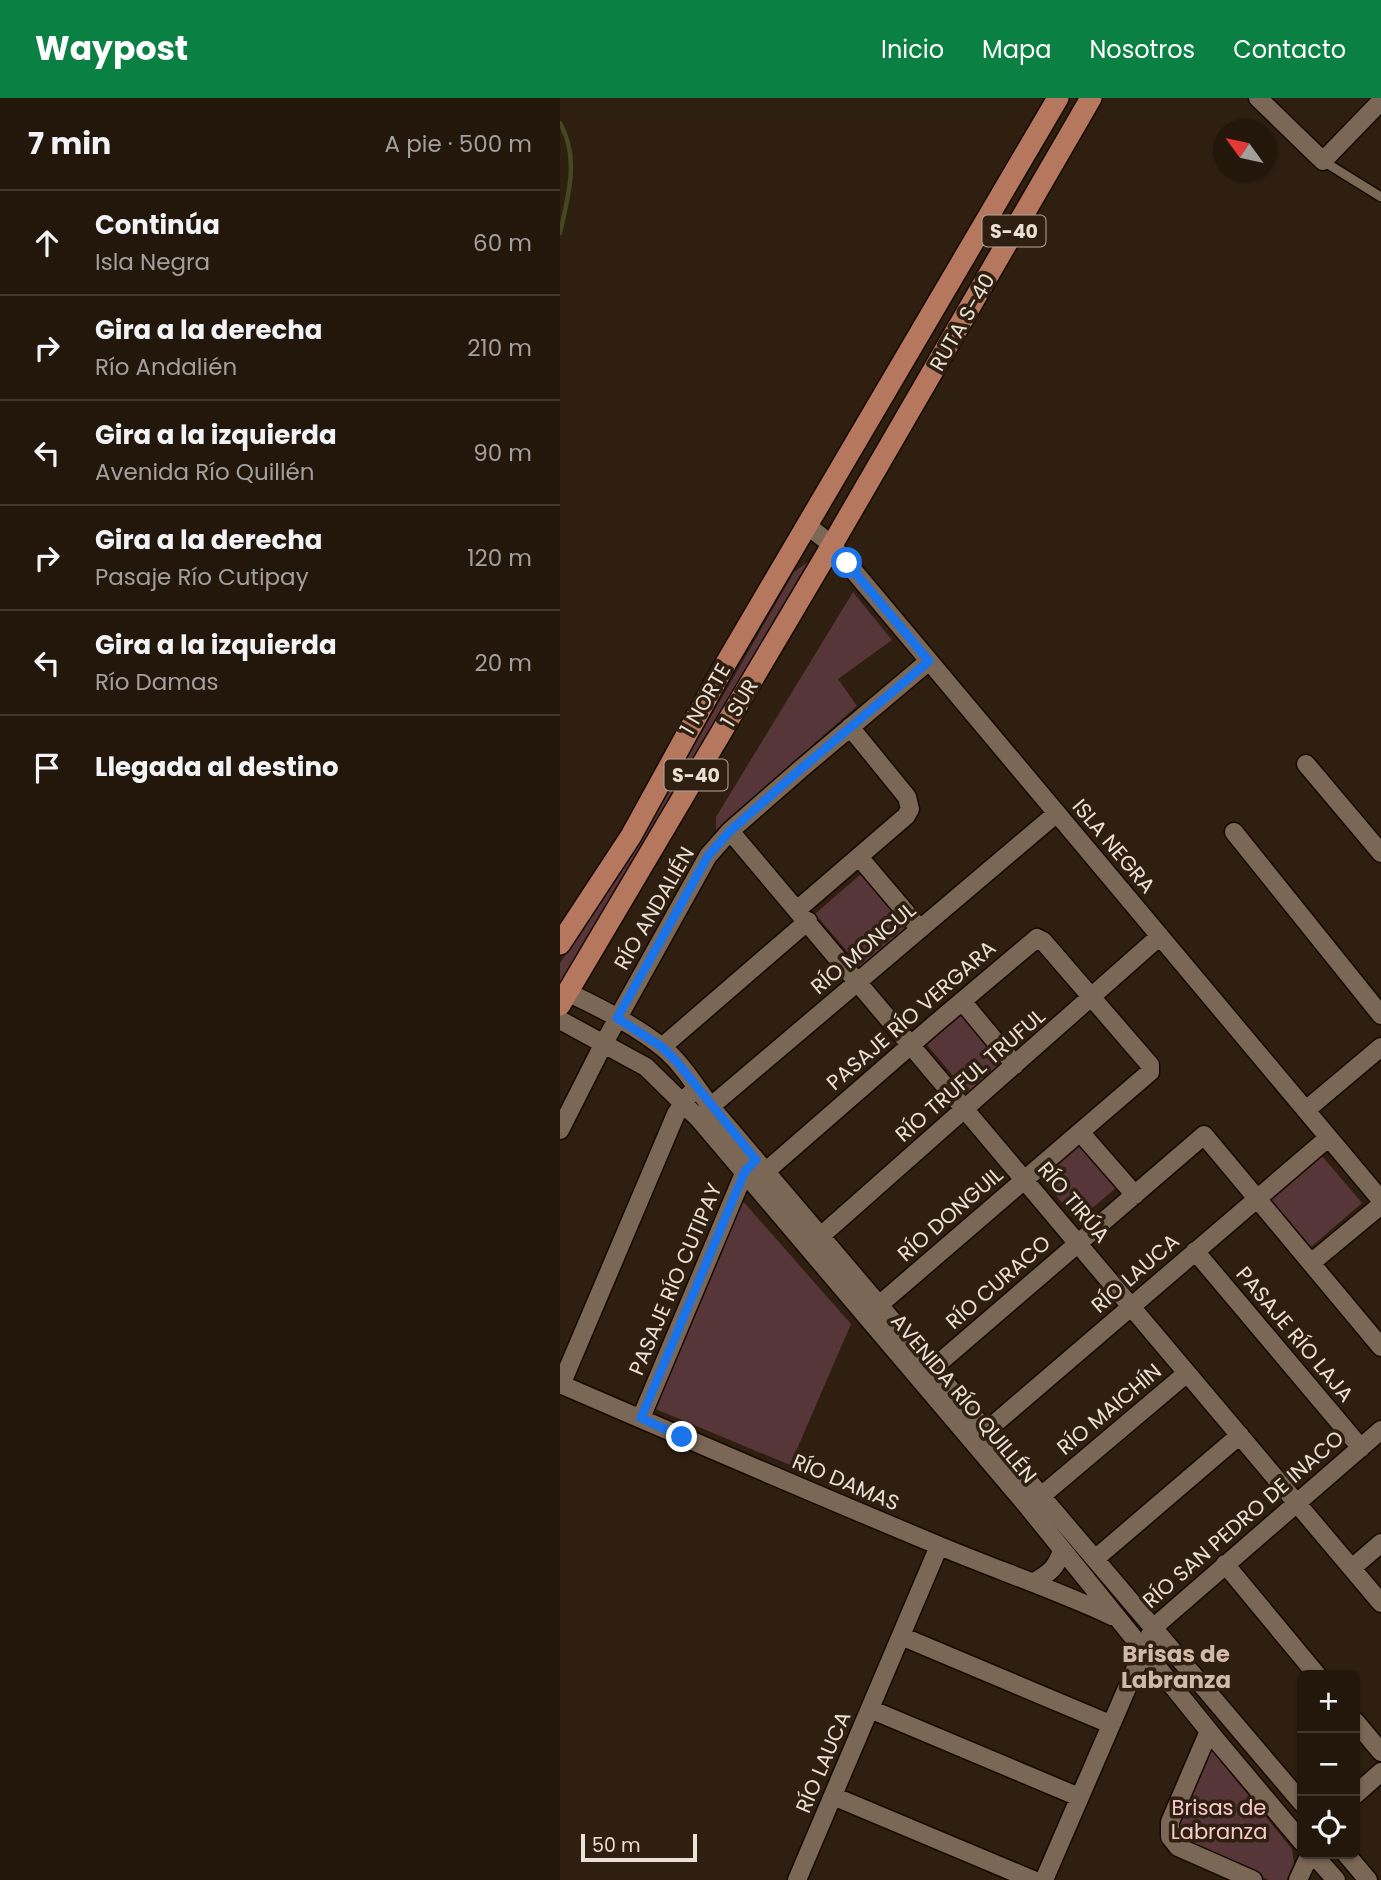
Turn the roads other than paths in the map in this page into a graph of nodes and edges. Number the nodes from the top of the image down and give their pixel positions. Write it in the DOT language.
graph roads {
  1 [pos="1058,98"];
  2 [pos="1091,98"];
  3 [pos="1258,98"];
  4 [pos="1381,101"];
  5 [pos="1323,161"];
  6 [pos="1381,197"];
  7 [pos="808,526"];
  8 [pos="832,545"];
  9 [pos="929,661"];
  10 [pos="850,727"];
  11 [pos="1306,764"];
  12 [pos="1057,813"];
  13 [pos="730,831"];
  14 [pos="1234,832"];
  15 [pos="1381,853"];
  16 [pos="859,857"];
  17 [pos="803,915"];
  18 [pos="920,929"];
  19 [pos="1160,936"];
  20 [pos="560,944"];
  21 [pos="859,981"];
  22 [pos="1093,997"];
  23 [pos="564,998"];
  24 [pos="962,1001"];
  25 [pos="1381,1014"];
  26 [pos="617,1018"];
  27 [pos="560,1020"];
  28 [pos="604,1043"];
  29 [pos="911,1044"];
  30 [pos="662,1047"];
  31 [pos="1381,1047"];
  32 [pos="1015,1065"];
  33 [pos="696,1086"];
  34 [pos="682,1102"];
  35 [pos="966,1108"];
  36 [pos="1306,1110"];
  37 [pos="705,1112"];
  38 [pos="560,1130"];
  39 [pos="1080,1132"];
  40 [pos="1328,1138"];
  41 [pos="755,1171"];
  42 [pos="1025,1179"];
  43 [pos="1135,1195"];
  44 [pos="1257,1198"];
  45 [pos="1381,1203"];
  46 [pos="815,1242"];
  47 [pos="1078,1243"];
  48 [pos="1195,1251"];
  49 [pos="1311,1263"];
  50 [pos="1132,1306"];
  51 [pos="872,1311"];
  52 [pos="1381,1347"];
  53 [pos="1187,1373"];
  54 [pos="926,1374"];
  55 [pos="561,1384"];
  56 [pos="641,1418"];
  57 [pos="1381,1430"];
  58 [pos="1240,1435"];
  59 [pos="979,1437"];
  60 [pos="1361,1448"];
  61 [pos="1034,1502"];
  62 [pos="1296,1504"];
  63 [pos="1381,1543"];
  64 [pos="939,1546"];
  65 [pos="1062,1550"];
  66 [pos="1094,1559"];
  67 [pos="1226,1564"];
  68 [pos="1352,1568"];
  69 [pos="1034,1582"];
  70 [pos="1381,1603"];
  71 [pos="1116,1618"];
  72 [pos="1153,1628"];
  73 [pos="901,1636"];
  74 [pos="1142,1649"];
  75 [pos="1313,1670"];
  76 [pos="870,1709"];
  77 [pos="1110,1724"];
  78 [pos="1360,1727"];
  79 [pos="1209,1731"];
  80 [pos="1381,1752"];
  81 [pos="1381,1772"];
  82 [pos="1360,1790"];
  83 [pos="833,1796"];
  84 [pos="1079,1797"];
  85 [pos="1297,1797"];
  86 [pos="1297,1836"];
  87 [pos="1309,1859"];
  88 [pos="1317,1859"];
  89 [pos="1350,1859"];
  90 [pos="797,1880"];
  91 [pos="1033,1880"];
  92 [pos="1044,1880"];
  93 [pos="1253,1880"];
  94 [pos="1298,1880"];
  95 [pos="1336,1880"];
  96 [pos="1368,1880"];
  1 -- 7 [label="main road, RUTA S-40 / S-40"];
  2 -- 8 [label="main road, RUTA S-40 / S-40"];
  3 -- 5 [label="street"];
  4 -- 5 [label="street"];
  5 -- 6 [label="lane"];
  7 -- 8 [label="street, ISLA NEGRA"];
  7 -- 20 [label="main road, 1 NORTE / S-40"];
  8 -- 9 [label="street, ISLA NEGRA"];
  8 -- 23 [label="main road, 1 SUR / S-40"];
  9 -- 10 [label="street, RÍO ANDALIÉN"];
  9 -- 12 [label="street, ISLA NEGRA"];
  10 -- 13 [label="street, RÍO ANDALIÉN"];
  10 -- 16 [label="street"];
  11 -- 15 [label="street"];
  12 -- 18 [label="street, RÍO MONCUL"];
  12 -- 19 [label="street, ISLA NEGRA"];
  13 -- 17 [label="street, RÍO TIRÚA"];
  13 -- 26 [label="street, RÍO ANDALIÉN"];
  14 -- 25 [label="street"];
  16 -- 17 [label="street"];
  16 -- 18 [label="street"];
  17 -- 21 [label="street, RÍO TIRÚA"];
  17 -- 30 [label="street"];
  18 -- 21 [label="street, RÍO MONCUL"];
  19 -- 22 [label="street, RÍO TRUFUL TRUFUL"];
  19 -- 36 [label="street, ISLA NEGRA"];
  21 -- 29 [label="street, RÍO TIRÚA"];
  21 -- 37 [label="street, RÍO MONCUL"];
  22 -- 24 [label="street, PASAJE RÍO VERGARA"];
  22 -- 32 [label="street, RÍO TRUFUL TRUFUL"];
  22 -- 39 [label="street, RÍO DONGUIL"];
  23 -- 26 [label="street, AVENIDA RÍO QUILLÉN"];
  24 -- 29 [label="street, PASAJE RÍO VERGARA"];
  24 -- 32 [label="street"];
  26 -- 28 [label="street, RÍO ANDALIÉN"];
  26 -- 30 [label="street, AVENIDA RÍO QUILLÉN"];
  27 -- 28 [label="street, AVENIDA RÍO QUILLÉN"];
  28 -- 34 [label="street, AVENIDA RÍO QUILLÉN"];
  28 -- 38 [label="street, RÍO ANDALIÉN"];
  29 -- 35 [label="street, RÍO TIRÚA"];
  29 -- 41 [label="street, PASAJE RÍO VERGARA"];
  30 -- 33 [label="street, AVENIDA RÍO QUILLÉN"];
  31 -- 36 [label="street"];
  32 -- 35 [label="street, RÍO TRUFUL TRUFUL"];
  33 -- 34 [label="street"];
  33 -- 37 [label="street, AVENIDA RÍO QUILLÉN"];
  34 -- 37 [label="street, AVENIDA RÍO QUILLÉN"];
  34 -- 55 [label="street"];
  35 -- 42 [label="street, RÍO TIRÚA"];
  35 -- 46 [label="street, RÍO TRUFUL TRUFUL"];
  36 -- 40 [label="street, ISLA NEGRA"];
  37 -- 41 [label="street, AVENIDA RÍO QUILLÉN"];
  39 -- 42 [label="street, RÍO DONGUIL"];
  39 -- 43 [label="street"];
  40 -- 44 [label="street, RÍO LAUCA"];
  40 -- 45 [label="street, ISLA NEGRA"];
  41 -- 46 [label="street, AVENIDA RÍO QUILLÉN"];
  41 -- 56 [label="street, PASAJE RÍO CUTIPAY"];
  42 -- 47 [label="street, RÍO TIRÚA"];
  42 -- 51 [label="street, RÍO DONGUIL"];
  43 -- 44 [label="street, RÍO CURACO"];
  43 -- 47 [label="street, RÍO CURACO"];
  44 -- 48 [label="street, RÍO LAUCA"];
  44 -- 49 [label="street"];
  45 -- 49 [label="street"];
  46 -- 51 [label="street, AVENIDA RÍO QUILLÉN"];
  47 -- 50 [label="street, RÍO TIRÚA"];
  47 -- 54 [label="street, RÍO CURACO"];
  48 -- 50 [label="street, RÍO LAUCA"];
  48 -- 60 [label="street, PASAJE RÍO LAJA"];
  49 -- 52 [label="street"];
  50 -- 53 [label="street, RÍO TIRÚA"];
  50 -- 59 [label="street, RÍO LAUCA"];
  51 -- 54 [label="street, AVENIDA RÍO QUILLÉN"];
  53 -- 58 [label="street, RÍO TIRÚA"];
  53 -- 61 [label="street, RÍO MAICHÍN"];
  54 -- 59 [label="street, AVENIDA RÍO QUILLÉN"];
  55 -- 56 [label="street, RÍO DAMAS"];
  56 -- 64 [label="street, RÍO DAMAS"];
  57 -- 60 [label="street, RÍO SAN PEDRO DE INACO"];
  58 -- 62 [label="street, RÍO TIRÚA"];
  58 -- 66 [label="street"];
  59 -- 61 [label="street, AVENIDA RÍO QUILLÉN"];
  60 -- 62 [label="street, RÍO SAN PEDRO DE INACO"];
  61 -- 65 [label="street, AVENIDA RÍO QUILLÉN"];
  61 -- 66 [label="street, AVENIDA RÍO QUILLÉN"];
  62 -- 67 [label="street, RÍO SAN PEDRO DE INACO"];
  62 -- 68 [label="street, RÍO TIRÚA"];
  63 -- 68 [label="street"];
  64 -- 69 [label="street, RÍO DAMAS"];
  64 -- 73 [label="street, RÍO LAUCA"];
  65 -- 69 [label="street"];
  65 -- 71 [label="street, AVENIDA RÍO QUILLÉN"];
  66 -- 72 [label="street, AVENIDA RÍO QUILLÉN"];
  67 -- 72 [label="street, RÍO SAN PEDRO DE INACO"];
  67 -- 75 [label="street"];
  68 -- 70 [label="street, RÍO TIRÚA"];
  69 -- 71 [label="street, RÍO DAMAS"];
  71 -- 74 [label="street, AVENIDA RÍO QUILLÉN"];
  72 -- 74 [label="street, RÍO SAN PEDRO DE INACO"];
  72 -- 85 [label="street, AVENIDA RÍO QUILLÉN"];
  73 -- 76 [label="street, RÍO LAUCA"];
  73 -- 77 [label="street"];
  74 -- 77 [label="street, RÍO SAN PEDRO DE INACO"];
  74 -- 79 [label="street, AVENIDA RÍO QUILLÉN"];
  76 -- 83 [label="street, RÍO LAUCA"];
  76 -- 84 [label="street"];
  77 -- 84 [label="street, RÍO SAN PEDRO DE INACO"];
  78 -- 80 [label="street"];
  79 -- 86 [label="street, AVENIDA RÍO QUILLÉN"];
  79 -- 93 [label="street"];
  81 -- 82 [label="street"];
  83 -- 90 [label="street, RÍO LAUCA"];
  83 -- 91 [label="street"];
  84 -- 92 [label="street, RÍO SAN PEDRO DE INACO"];
  87 -- 94 [label="street"];
  88 -- 95 [label="street"];
  89 -- 96 [label="street"];
}
